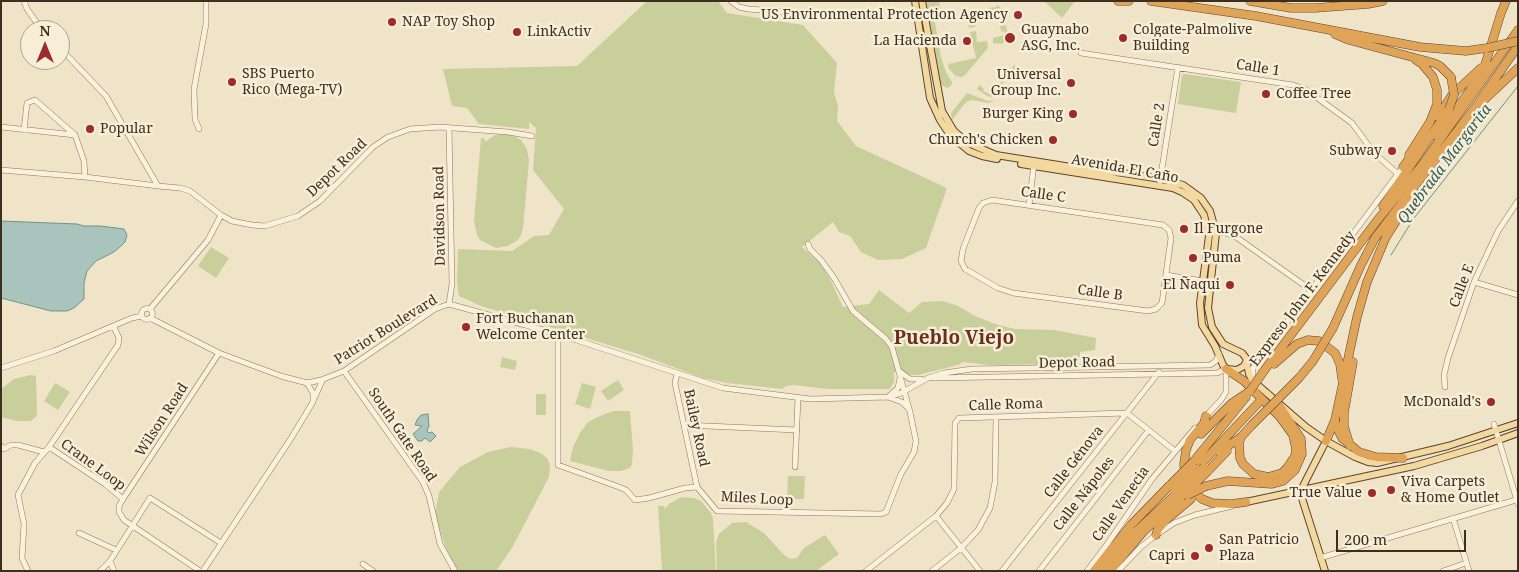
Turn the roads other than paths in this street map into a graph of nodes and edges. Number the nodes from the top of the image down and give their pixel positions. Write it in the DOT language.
graph roads {
  1 [pos="24,1"];
  2 [pos="206,1"];
  3 [pos="731,1"];
  4 [pos="915,1"];
  5 [pos="922,1"];
  6 [pos="1118,1"];
  7 [pos="1128,1"];
  8 [pos="1150,1"];
  9 [pos="1250,1"];
  10 [pos="1383,1"];
  11 [pos="1506,1"];
  12 [pos="801,13"];
  13 [pos="35,20"];
  14 [pos="1327,29"];
  15 [pos="1518,30"];
  16 [pos="1518,41"];
  17 [pos="1518,46"];
  18 [pos="1081,53"];
  19 [pos="1410,56"];
  20 [pos="70,58"];
  21 [pos="1485,65"];
  22 [pos="1178,68"];
  23 [pos="1518,68"];
  24 [pos="1474,109"];
  25 [pos="1,127"];
  26 [pos="449,128"];
  27 [pos="199,129"];
  28 [pos="24,130"];
  29 [pos="75,135"];
  30 [pos="532,136"];
  31 [pos="1034,164"];
  32 [pos="1403,167"];
  33 [pos="1,170"];
  34 [pos="1398,174"];
  35 [pos="85,177"];
  36 [pos="1160,182"];
  37 [pos="1419,182"];
  38 [pos="158,186"];
  39 [pos="1518,201"];
  40 [pos="1029,205"];
  41 [pos="221,215"];
  42 [pos="1376,222"];
  43 [pos="1166,228"];
  44 [pos="1213,233"];
  45 [pos="808,244"];
  46 [pos="963,266"];
  47 [pos="1166,275"];
  48 [pos="1203,281"];
  49 [pos="1474,282"];
  50 [pos="1311,290"];
  51 [pos="1518,296"];
  52 [pos="449,304"];
  53 [pos="150,309"];
  54 [pos="142,316"];
  55 [pos="150,318"];
  56 [pos="1357,318"];
  57 [pos="114,327"];
  58 [pos="558,334"];
  59 [pos="1266,350"];
  60 [pos="220,353"];
  61 [pos="1219,353"];
  62 [pos="1246,361"];
  63 [pos="1161,367"];
  64 [pos="1,368"];
  65 [pos="1266,368"];
  66 [pos="1226,370"];
  67 [pos="344,371"];
  68 [pos="1159,373"];
  69 [pos="677,374"];
  70 [pos="899,375"];
  71 [pos="928,378"];
  72 [pos="324,379"];
  73 [pos="1252,380"];
  74 [pos="307,383"];
  75 [pos="1445,387"];
  76 [pos="904,391"];
  77 [pos="1250,391"];
  78 [pos="888,397"];
  79 [pos="798,398"];
  80 [pos="1262,399"];
  81 [pos="1340,401"];
  82 [pos="313,402"];
  83 [pos="1279,405"];
  84 [pos="909,409"];
  85 [pos="1127,413"];
  86 [pos="1206,416"];
  87 [pos="996,417"];
  88 [pos="1335,420"];
  89 [pos="1518,423"];
  90 [pos="1494,424"];
  91 [pos="684,425"];
  92 [pos="797,430"];
  93 [pos="1148,431"];
  94 [pos="1496,432"];
  95 [pos="1518,434"];
  96 [pos="1241,437"];
  97 [pos="1326,441"];
  98 [pos="1499,441"];
  99 [pos="1,446"];
  100 [pos="1350,446"];
  101 [pos="49,447"];
  102 [pos="1175,451"];
  103 [pos="44,452"];
  104 [pos="1403,458"];
  105 [pos="1184,459"];
  106 [pos="1202,466"];
  107 [pos="795,467"];
  108 [pos="697,487"];
  109 [pos="1204,489"];
  110 [pos="1176,491"];
  111 [pos="1300,492"];
  112 [pos="123,499"];
  113 [pos="1246,502"];
  114 [pos="1517,502"];
  115 [pos="936,516"];
  116 [pos="1453,518"];
  117 [pos="131,526"];
  118 [pos="79,533"];
  119 [pos="1156,535"];
  120 [pos="221,543"];
  121 [pos="961,548"];
  122 [pos="116,550"];
  123 [pos="1320,558"];
  124 [pos="110,561"];
  125 [pos="363,564"];
  126 [pos="1466,564"];
  127 [pos="28,571"];
  128 [pos="100,571"];
  129 [pos="114,571"];
  130 [pos="201,571"];
  131 [pos="374,571"];
  132 [pos="455,571"];
  133 [pos="866,571"];
  134 [pos="932,571"];
  135 [pos="980,571"];
  136 [pos="1002,571"];
  137 [pos="1039,571"];
  138 [pos="1087,571"];
  139 [pos="1094,571"];
  140 [pos="1102,571"];
  141 [pos="1110,571"];
  142 [pos="1118,571"];
  143 [pos="1325,571"];
  144 [pos="1443,571"];
  145 [pos="1469,571"];
  1 -- 13 [label="street"];
  2 -- 27 [label="street"];
  3 -- 12 [label="street"];
  4 -- 31 [label="main road, Avenida El Caño"];
  5 -- 31 [label="main road, Avenida El Caño"];
  6 -- 7 [label="highway"];
  8 -- 14 [label="highway"];
  9 -- 10 [label="highway"];
  11 -- 21 [label="highway"];
  14 -- 16 [label="highway, bridge"];
  14 -- 19 [label="highway"];
  15 -- 42 [label="highway, Expreso John F. Kennedy"];
  17 -- 24 [label="highway, Expreso John F. Kennedy"];
  18 -- 22 [label="street, Calle 1"];
  19 -- 32 [label="highway"];
  19 -- 42 [label="highway, bridge"];
  20 -- 38 [label="street"];
  21 -- 32 [label="highway"];
  21 -- 42 [label="highway"];
  22 -- 34 [label="street, Calle 1"];
  22 -- 36 [label="street, Calle 2"];
  23 -- 24 [label="highway"];
  24 -- 37 [label="highway, Expreso John F. Kennedy"];
  25 -- 28 [label="street"];
  26 -- 30 [label="street, Depot Road"];
  26 -- 41 [label="street, Depot Road"];
  26 -- 52 [label="street, Davidson Road"];
  28 -- 29 [label="street"];
  28 -- 29 [label="street"];
  29 -- 35 [label="street"];
  31 -- 36 [label="main road, Avenida El Caño"];
  31 -- 40 [label="street"];
  32 -- 34 [label="street"];
  33 -- 35 [label="street, Depot Road"];
  34 -- 50 [label="street"];
  35 -- 38 [label="street, Depot Road"];
  36 -- 44 [label="main road, Avenida El Caño"];
  37 -- 56 [label="highway"];
  37 -- 96 [label="highway, Expreso John F. Kennedy, bridge"];
  38 -- 41 [label="street, Depot Road"];
  39 -- 49 [label="street, Calle E"];
  40 -- 43 [label="street, Calle C"];
  40 -- 46 [label="street, Calle C"];
  41 -- 53 [label="street"];
  42 -- 65 [label="highway, Expreso John F. Kennedy"];
  43 -- 47 [label="street, Calle B"];
  44 -- 48 [label="main road, Avenida El Caño"];
  44 -- 50 [label="street"];
  44 -- 62 [label="main road, Avenida El Caño"];
  45 -- 70 [label="street, Miles Loop"];
  46 -- 47 [label="street, Calle B"];
  47 -- 48 [label="street"];
  48 -- 61 [label="main road, Avenida El Caño"];
  49 -- 51 [label="street"];
  49 -- 75 [label="street, Calle E"];
  50 -- 59 [label="street"];
  52 -- 58 [label="street, Patriot Boulevard"];
  52 -- 67 [label="street, Patriot Boulevard"];
  53 -- 54 [label="street"];
  53 -- 55 [label="street"];
  54 -- 55 [label="street"];
  54 -- 57 [label="street"];
  55 -- 60 [label="street, Patriot Boulevard"];
  56 -- 81 [label="highway"];
  56 -- 100 [label="highway"];
  57 -- 64 [label="street"];
  57 -- 101 [label="street, Crane Loop"];
  58 -- 69 [label="street, Patriot Boulevard"];
  58 -- 108 [label="street"];
  59 -- 62 [label="street"];
  59 -- 73 [label="street"];
  60 -- 74 [label="street, Patriot Boulevard"];
  60 -- 112 [label="street, Wilson Road"];
  61 -- 63 [label="street, Depot Road"];
  61 -- 66 [label="main road, Avenida El Caño"];
  62 -- 66 [label="main road"];
  62 -- 73 [label="main road"];
  63 -- 68 [label="street, Calle Génova"];
  63 -- 71 [label="street, Depot Road"];
  65 -- 77 [label="highway, Expreso John F. Kennedy, bridge"];
  65 -- 81 [label="highway"];
  66 -- 68 [label="street, Depot Road"];
  66 -- 80 [label="highway"];
  66 -- 86 [label="street, Calle Venecia"];
  67 -- 72 [label="street, Patriot Boulevard"];
  67 -- 132 [label="street, South Gate Road"];
  68 -- 71 [label="street, Depot Road"];
  68 -- 85 [label="street, Calle Génova"];
  69 -- 79 [label="street, Patriot Boulevard"];
  69 -- 91 [label="street, Bailey Road"];
  70 -- 71 [label="street"];
  70 -- 76 [label="street, Miles Loop"];
  70 -- 78 [label="street"];
  71 -- 76 [label="street, Depot Road"];
  72 -- 74 [label="street, Patriot Boulevard"];
  72 -- 82 [label="street"];
  73 -- 83 [label="main road"];
  74 -- 82 [label="street"];
  76 -- 78 [label="street, Patriot Boulevard"];
  76 -- 84 [label="street, Miles Loop"];
  77 -- 105 [label="highway"];
  77 -- 106 [label="highway, Expreso John F. Kennedy"];
  78 -- 79 [label="street, Patriot Boulevard"];
  78 -- 84 [label="street"];
  79 -- 92 [label="street"];
  80 -- 96 [label="highway"];
  80 -- 106 [label="highway"];
  81 -- 88 [label="highway"];
  82 -- 120 [label="street"];
  83 -- 97 [label="main road"];
  83 -- 109 [label="highway"];
  84 -- 108 [label="street, Miles Loop"];
  85 -- 87 [label="street, Calle Roma"];
  85 -- 93 [label="street"];
  85 -- 136 [label="street, Calle Génova"];
  86 -- 102 [label="street, Calle Venecia"];
  86 -- 105 [label="highway"];
  87 -- 115 [label="street, Calle Roma"];
  87 -- 121 [label="street"];
  88 -- 97 [label="highway"];
  88 -- 100 [label="highway"];
  89 -- 94 [label="main road"];
  90 -- 94 [label="street"];
  91 -- 92 [label="street"];
  91 -- 108 [label="street, Bailey Road"];
  92 -- 107 [label="street"];
  93 -- 102 [label="street"];
  93 -- 137 [label="street, Calle Nápoles"];
  94 -- 98 [label="street"];
  94 -- 104 [label="main road"];
  95 -- 98 [label="main road"];
  96 -- 106 [label="highway, Expreso John F. Kennedy"];
  97 -- 104 [label="main road"];
  97 -- 111 [label="main road"];
  98 -- 111 [label="main road"];
  98 -- 114 [label="street"];
  99 -- 103 [label="street"];
  100 -- 104 [label="highway"];
  101 -- 103 [label="street"];
  101 -- 112 [label="street, Crane Loop"];
  102 -- 138 [label="street, Calle Venecia"];
  103 -- 127 [label="street"];
  105 -- 113 [label="highway"];
  106 -- 110 [label="highway, bridge"];
  106 -- 110 [label="highway, Expreso John F. Kennedy, bridge"];
  109 -- 110 [label="highway, bridge"];
  109 -- 119 [label="highway"];
  110 -- 139 [label="highway, Expreso John F. Kennedy"];
  110 -- 140 [label="highway, Expreso John F. Kennedy"];
  110 -- 141 [label="highway"];
  111 -- 113 [label="main road"];
  111 -- 123 [label="main road"];
  112 -- 117 [label="street, Crane Loop"];
  113 -- 119 [label="street"];
  114 -- 116 [label="street"];
  115 -- 121 [label="street"];
  115 -- 133 [label="street, Calle Roma"];
  116 -- 123 [label="street"];
  116 -- 126 [label="street"];
  117 -- 120 [label="street"];
  117 -- 122 [label="street"];
  117 -- 130 [label="street, Crane Loop"];
  118 -- 122 [label="street"];
  119 -- 142 [label="street"];
  120 -- 130 [label="street"];
  121 -- 134 [label="street"];
  121 -- 135 [label="street"];
  122 -- 124 [label="street"];
  123 -- 143 [label="main road"];
  124 -- 128 [label="street"];
  124 -- 129 [label="street"];
  125 -- 131 [label="street"];
  126 -- 144 [label="street"];
  126 -- 145 [label="street"];
}
